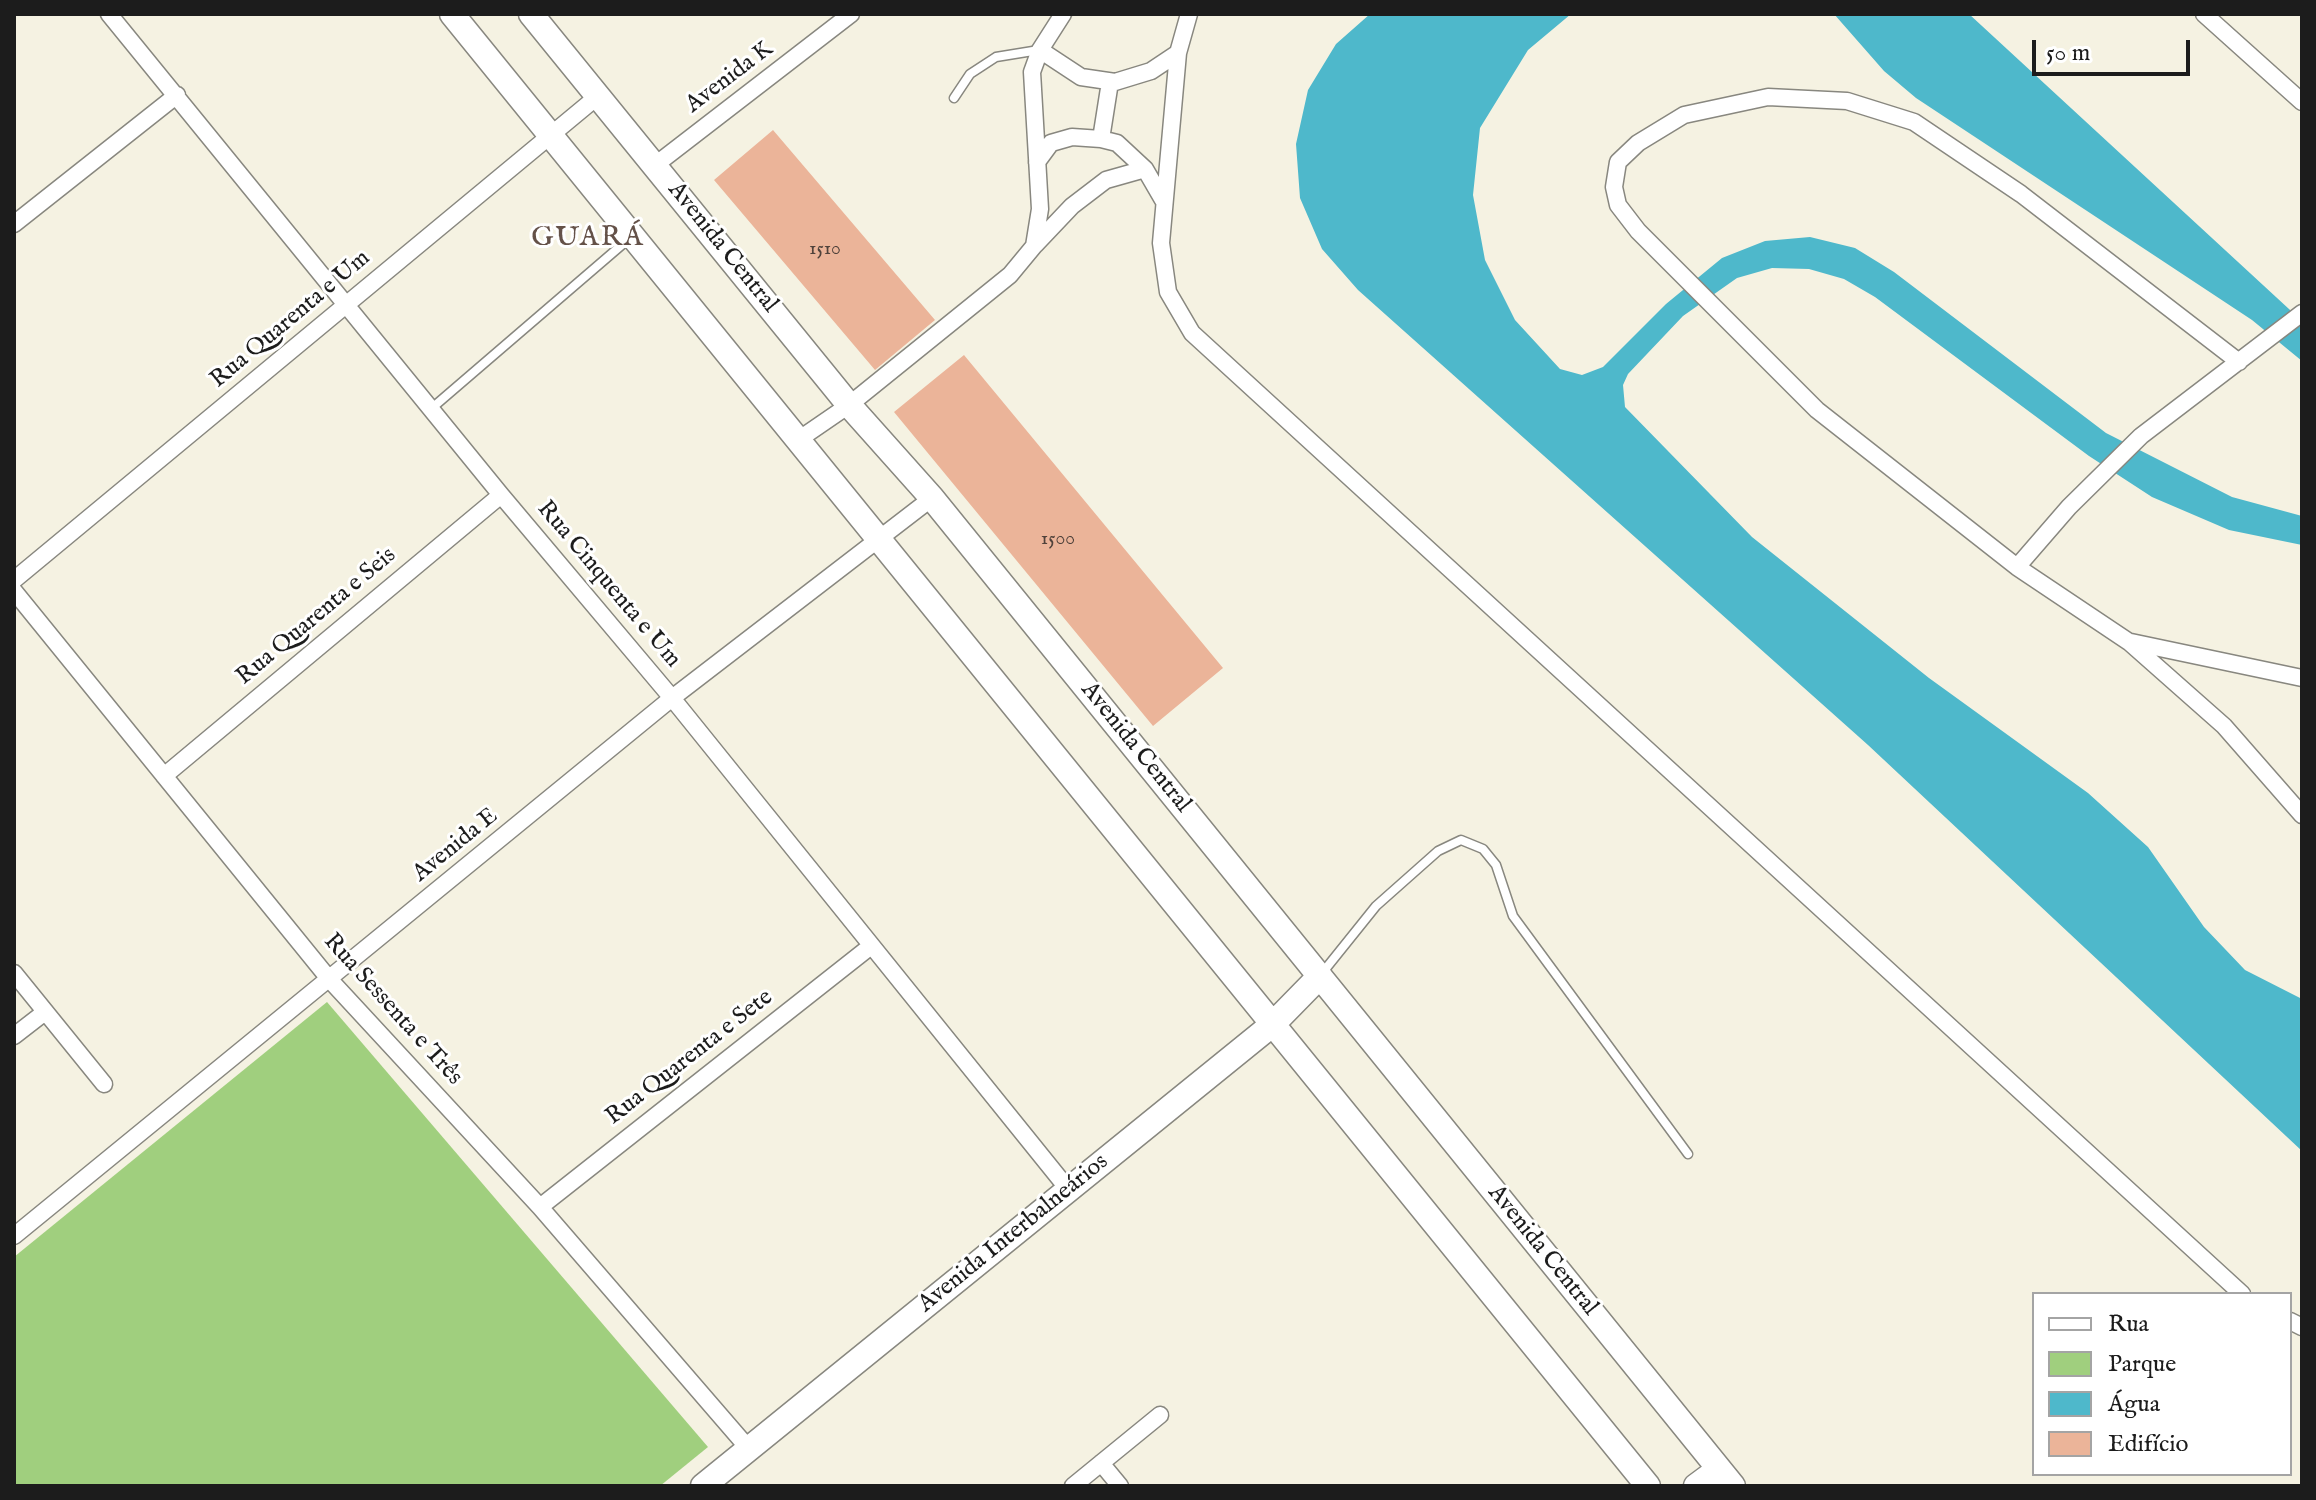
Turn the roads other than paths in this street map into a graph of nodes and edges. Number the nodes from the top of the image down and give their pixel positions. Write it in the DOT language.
graph roads {
  1 [pos="109,14"];
  2 [pos="452,14"];
  3 [pos="531,14"];
  4 [pos="851,14"];
  5 [pos="1063,14"];
  6 [pos="1189,14"];
  7 [pos="2204,14"];
  8 [pos="837,21"];
  9 [pos="1040,50"];
  10 [pos="1178,53"];
  11 [pos="1110,82"];
  12 [pos="177,95"];
  13 [pos="598,96"];
  14 [pos="954,98"];
  15 [pos="2302,102"];
  16 [pos="550,135"];
  17 [pos="1101,139"];
  18 [pos="1037,162"];
  19 [pos="654,166"];
  20 [pos="1145,169"];
  21 [pos="1163,200"];
  22 [pos="14,224"];
  23 [pos="632,236"];
  24 [pos="1034,246"];
  25 [pos="346,306"];
  26 [pos="2302,313"];
  27 [pos="2239,362"];
  28 [pos="849,405"];
  29 [pos="432,408"];
  30 [pos="798,440"];
  31 [pos="501,495"];
  32 [pos="932,498"];
  33 [pos="877,538"];
  34 [pos="2017,567"];
  35 [pos="14,580"];
  36 [pos="14,591"];
  37 [pos="2129,642"];
  38 [pos="2302,678"];
  39 [pos="672,698"];
  40 [pos="164,776"];
  41 [pos="2302,815"];
  42 [pos="871,946"];
  43 [pos="14,973"];
  44 [pos="1320,976"];
  45 [pos="330,980"];
  46 [pos="45,1012"];
  47 [pos="1273,1024"];
  48 [pos="14,1036"];
  49 [pos="104,1084"];
  50 [pos="1688,1154"];
  51 [pos="1068,1189"];
  52 [pos="540,1207"];
  53 [pos="14,1236"];
  54 [pos="2240,1292"];
  55 [pos="1160,1415"];
  56 [pos="749,1449"];
  57 [pos="1101,1463"];
  58 [pos="1726,1478"];
  59 [pos="703,1486"];
  60 [pos="1073,1486"];
  61 [pos="1120,1486"];
  62 [pos="1648,1486"];
  63 [pos="1696,1486"];
  1 -- 12 [label="street, Rua Cinquenta e Um"];
  2 -- 16 [label="main road"];
  3 -- 13 [label="main road, Avenida Central"];
  4 -- 8 [label="street, Avenida K"];
  5 -- 9 [label="street"];
  6 -- 10 [label="street"];
  7 -- 15 [label="street"];
  8 -- 19 [label="street, Avenida K"];
  9 -- 11 [label="street"];
  9 -- 14 [label="lane"];
  9 -- 18 [label="street"];
  10 -- 11 [label="street"];
  10 -- 21 [label="street"];
  11 -- 17 [label="street"];
  12 -- 22 [label="street"];
  12 -- 25 [label="street, Rua Cinquenta e Um"];
  13 -- 16 [label="street, Rua Quarenta e Um"];
  13 -- 19 [label="main road, Avenida Central"];
  16 -- 23 [label="main road"];
  16 -- 25 [label="street, Rua Quarenta e Um"];
  17 -- 18 [label="street"];
  17 -- 20 [label="street"];
  18 -- 24 [label="street"];
  19 -- 28 [label="main road, Avenida Central"];
  20 -- 21 [label="street"];
  20 -- 24 [label="street"];
  21 -- 54 [label="street"];
  23 -- 29 [label="lane"];
  23 -- 30 [label="main road"];
  24 -- 28 [label="street"];
  25 -- 29 [label="street, Rua Cinquenta e Um"];
  25 -- 35 [label="street, Rua Quarenta e Um"];
  26 -- 27 [label="street"];
  27 -- 34 [label="street"];
  27 -- 34 [label="street"];
  28 -- 30 [label="street"];
  28 -- 32 [label="main road, Avenida Central"];
  29 -- 31 [label="street, Rua Cinquenta e Um"];
  30 -- 33 [label="main road"];
  31 -- 39 [label="street, Rua Cinquenta e Um"];
  31 -- 40 [label="street, Rua Quarenta e Seis"];
  32 -- 33 [label="street, Avenida E"];
  32 -- 44 [label="main road, Avenida Central"];
  33 -- 39 [label="street, Avenida E"];
  33 -- 47 [label="main road"];
  34 -- 37 [label="street"];
  36 -- 40 [label="street, Rua Sessenta e Três"];
  37 -- 38 [label="street"];
  37 -- 41 [label="street"];
  39 -- 42 [label="street, Rua Cinquenta e Um"];
  39 -- 45 [label="street, Avenida E"];
  40 -- 45 [label="street, Rua Sessenta e Três"];
  42 -- 51 [label="street, Rua Cinquenta e Um"];
  42 -- 52 [label="street, Rua Quarenta e Sete"];
  43 -- 46 [label="street"];
  44 -- 47 [label="main road, Avenida Interbalneários"];
  44 -- 50 [label="lane"];
  44 -- 58 [label="main road, Avenida Central"];
  45 -- 52 [label="street, Rua Sessenta e Três"];
  45 -- 53 [label="street, Avenida E"];
  46 -- 48 [label="street"];
  46 -- 49 [label="street"];
  47 -- 51 [label="main road, Avenida Interbalneários"];
  47 -- 62 [label="main road"];
  51 -- 56 [label="main road, Avenida Interbalneários"];
  52 -- 56 [label="street, Rua Sessenta e Três"];
  55 -- 57 [label="street"];
  56 -- 59 [label="main road, Avenida Interbalneários"];
  57 -- 60 [label="street"];
  57 -- 61 [label="street"];
  58 -- 63 [label="main road"];
}
